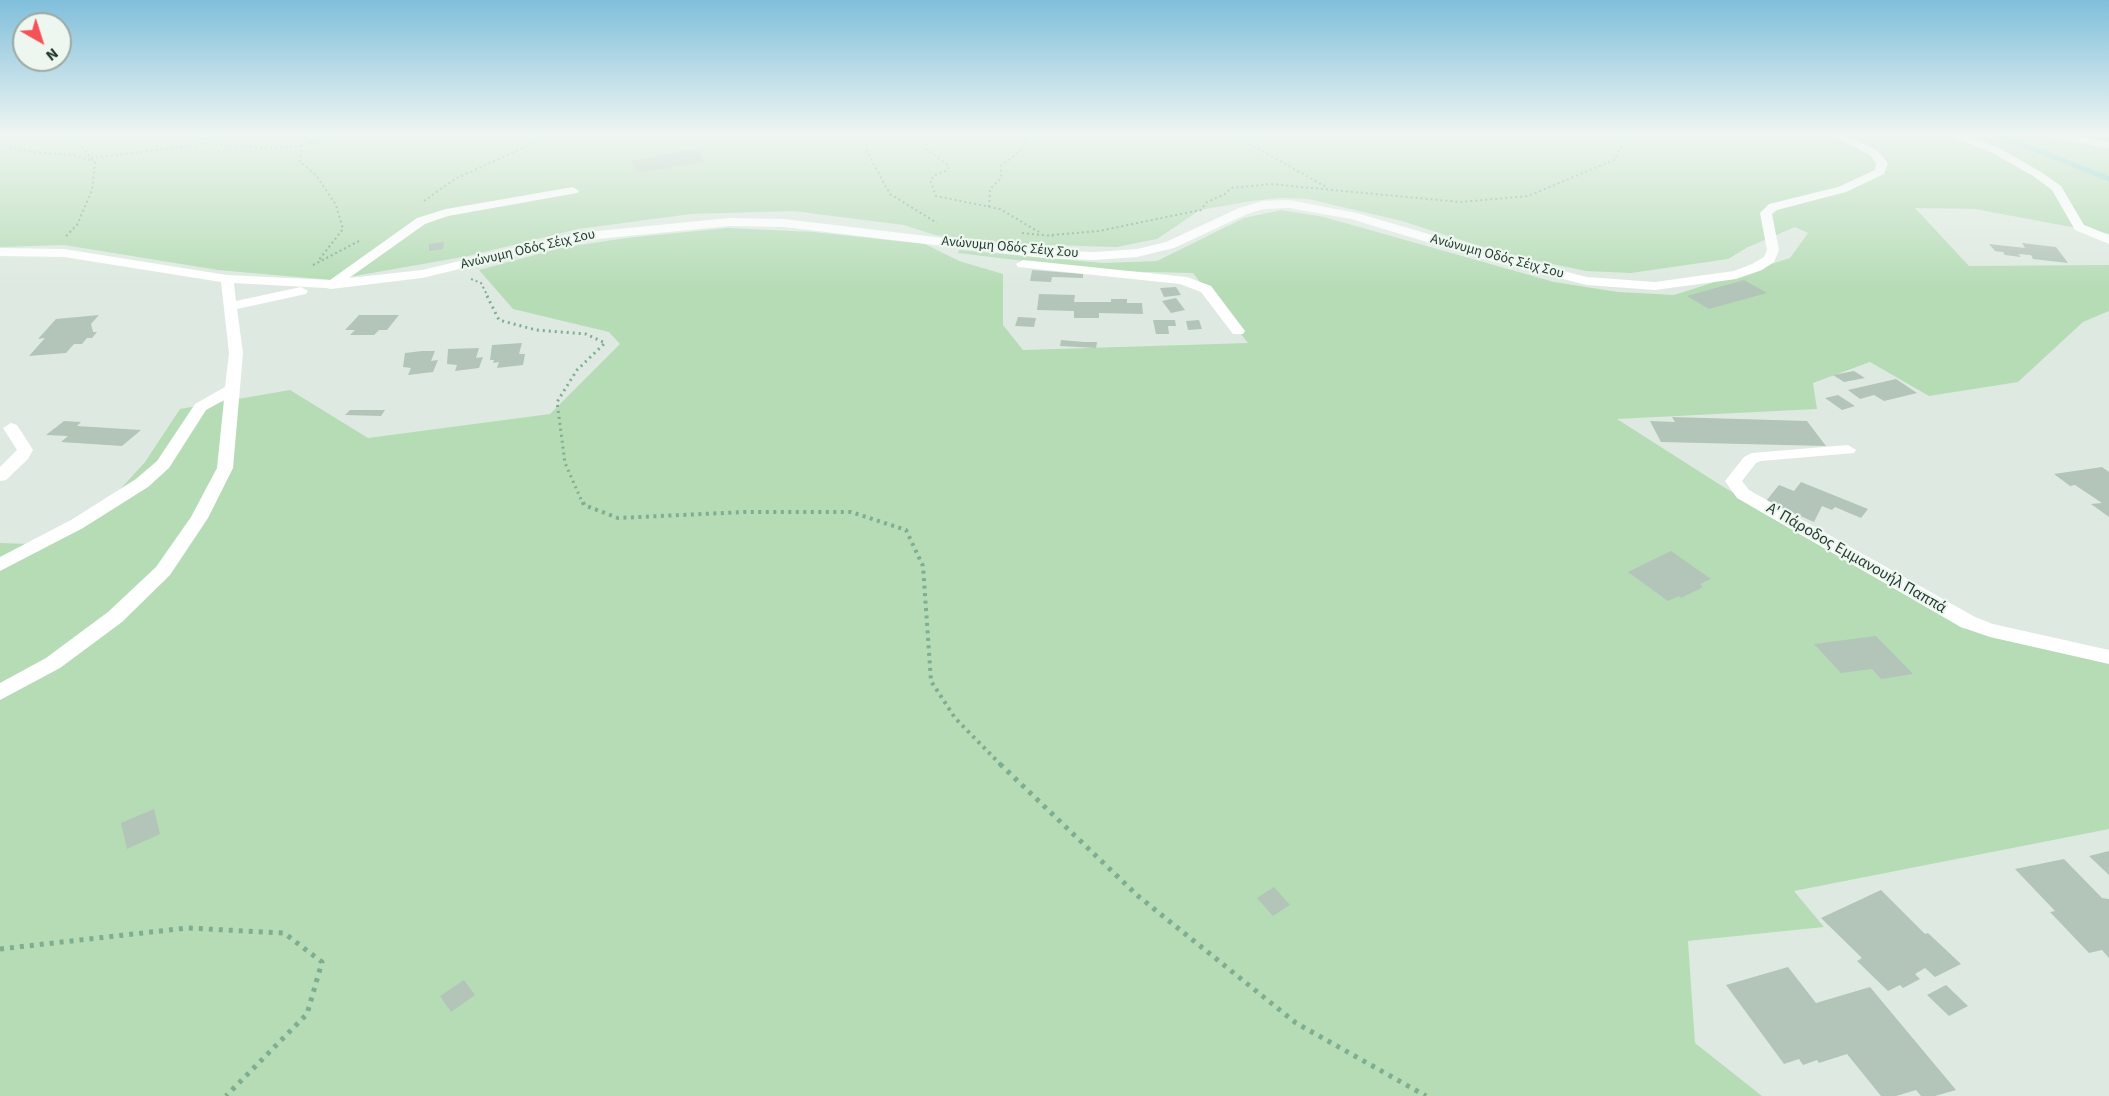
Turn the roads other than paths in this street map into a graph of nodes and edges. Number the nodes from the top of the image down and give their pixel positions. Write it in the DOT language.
graph roads {
  1 [pos="1854,185"];
  2 [pos="2053,185"];
  3 [pos="573,191"];
  4 [pos="2109,240"];
  5 [pos="935,242"];
  6 [pos="0,252"];
  7 [pos="227,279"];
  8 [pos="333,284"];
  9 [pos="230,306"];
  10 [pos="1238,331"];
  11 [pos="232,388"];
  12 [pos="11,428"];
  13 [pos="1848,450"];
  14 [pos="0,476"];
  15 [pos="0,565"];
  16 [pos="2109,657"];
  17 [pos="0,692"];
  1 -- 5 [label="street, Ανώνυμη Οδός Σέιχ Σου"];
  2 -- 4 [label="street"];
  3 -- 8 [label="street"];
  5 -- 8 [label="street, Ανώνυμη Οδός Σέιχ Σου"];
  5 -- 10 [label="street"];
  6 -- 7 [label="street, Ανώνυμη Οδός Σέιχ Σου"];
  7 -- 8 [label="street, Ανώνυμη Οδός Σέιχ Σου"];
  7 -- 9 [label="street"];
  8 -- 9 [label="street"];
  9 -- 11 [label="street"];
  11 -- 15 [label="street"];
  11 -- 17 [label="street"];
  12 -- 14 [label="street"];
  13 -- 16 [label="street, Α' Πάροδος Εμμανουήλ Παππά"];
}
